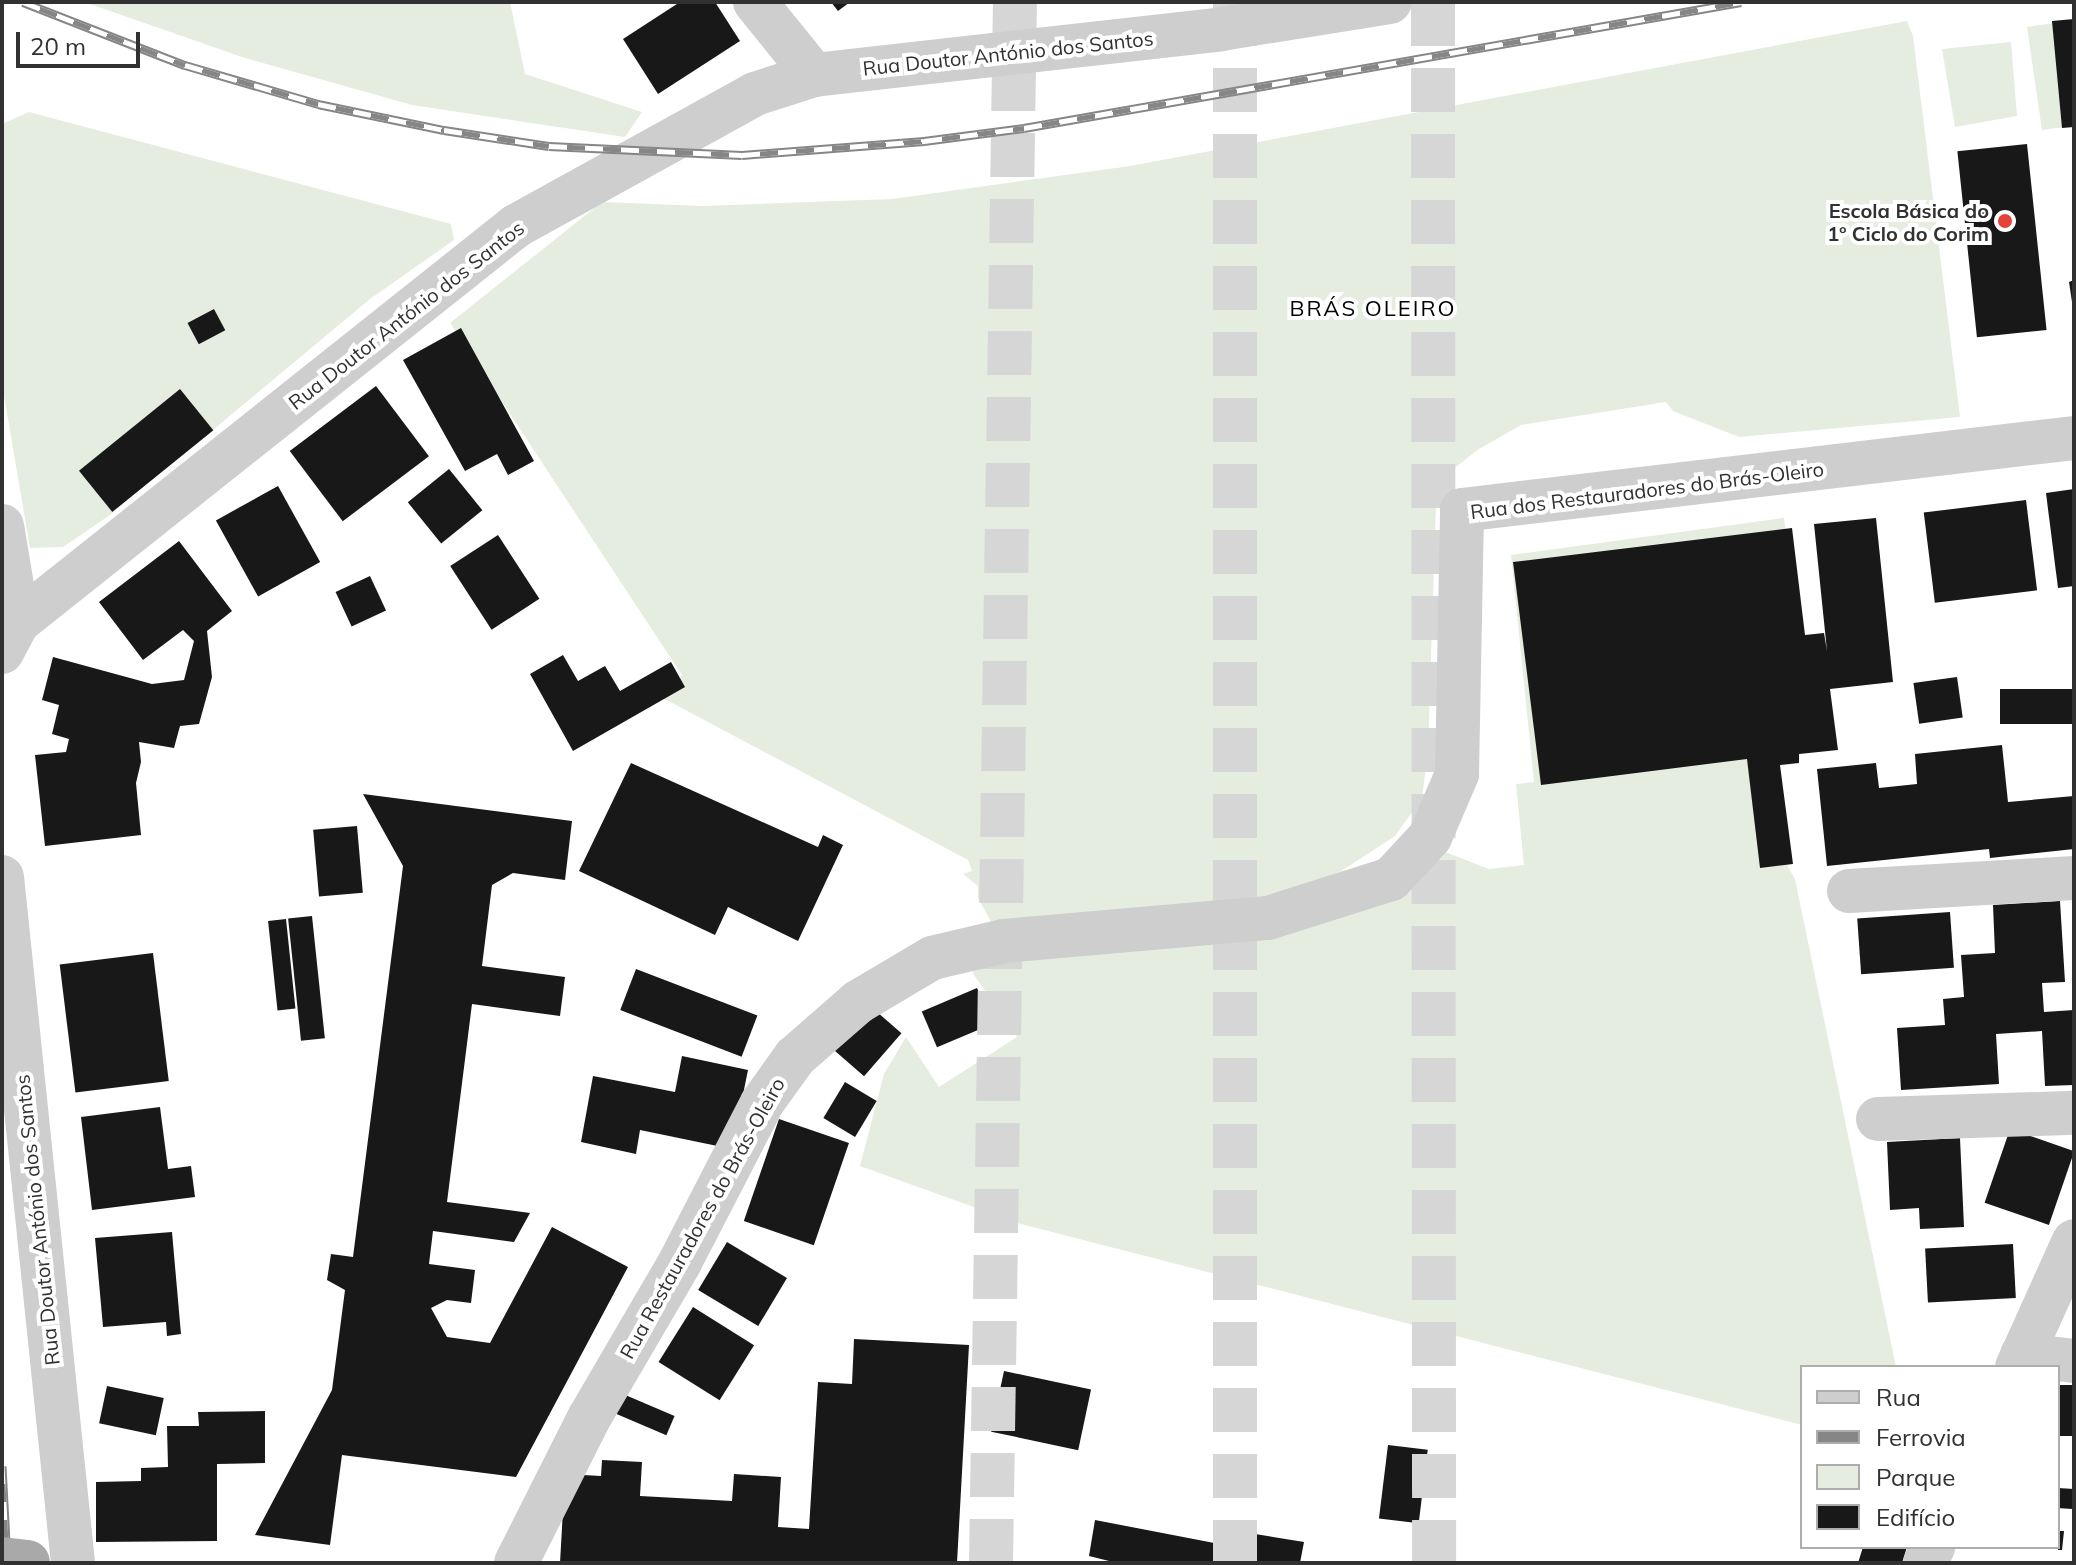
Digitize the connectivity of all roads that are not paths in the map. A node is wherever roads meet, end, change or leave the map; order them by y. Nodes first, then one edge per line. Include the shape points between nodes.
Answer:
1 (755, 2) edge
2 (1390, 2) edge
3 (814, 75) junction
4 (2074, 438) edge
5 (2, 526) edge
6 (10, 637) edge
7 (2, 877) edge
8 (2074, 878) edge
9 (1391, 879) joint
10 (1849, 891) dead end
11 (2074, 1113) edge
12 (1878, 1119) dead end
13 (2074, 1241) edge
14 (2020, 1361) edge
15 (2074, 1361) edge
16 (2, 1559) edge
17 (28, 1562) edge
18 (73, 1563) edge
19 (516, 1563) edge

1 - 3 street
2 - 3 street, Rua Doutor António dos Santos via 1221,29
3 - 6 street, Rua Doutor António dos Santos via 755,94 516,226
4 - 9 street, Rua dos Restauradores do Brás-Oleiro via 1462,510 1457,774 1430,837
5 - 6 street
7 - 18 street, Rua Doutor António dos Santos
8 - 10 street
9 - 19 street, Rua Restauradores do Brás-Oleiro via 1268,918 1004,941 932,958 858,1002 795,1057 762,1103 680,1262 589,1418
11 - 12 street
13 - 14 street
14 - 15 street
16 - 17 main road, bridge

